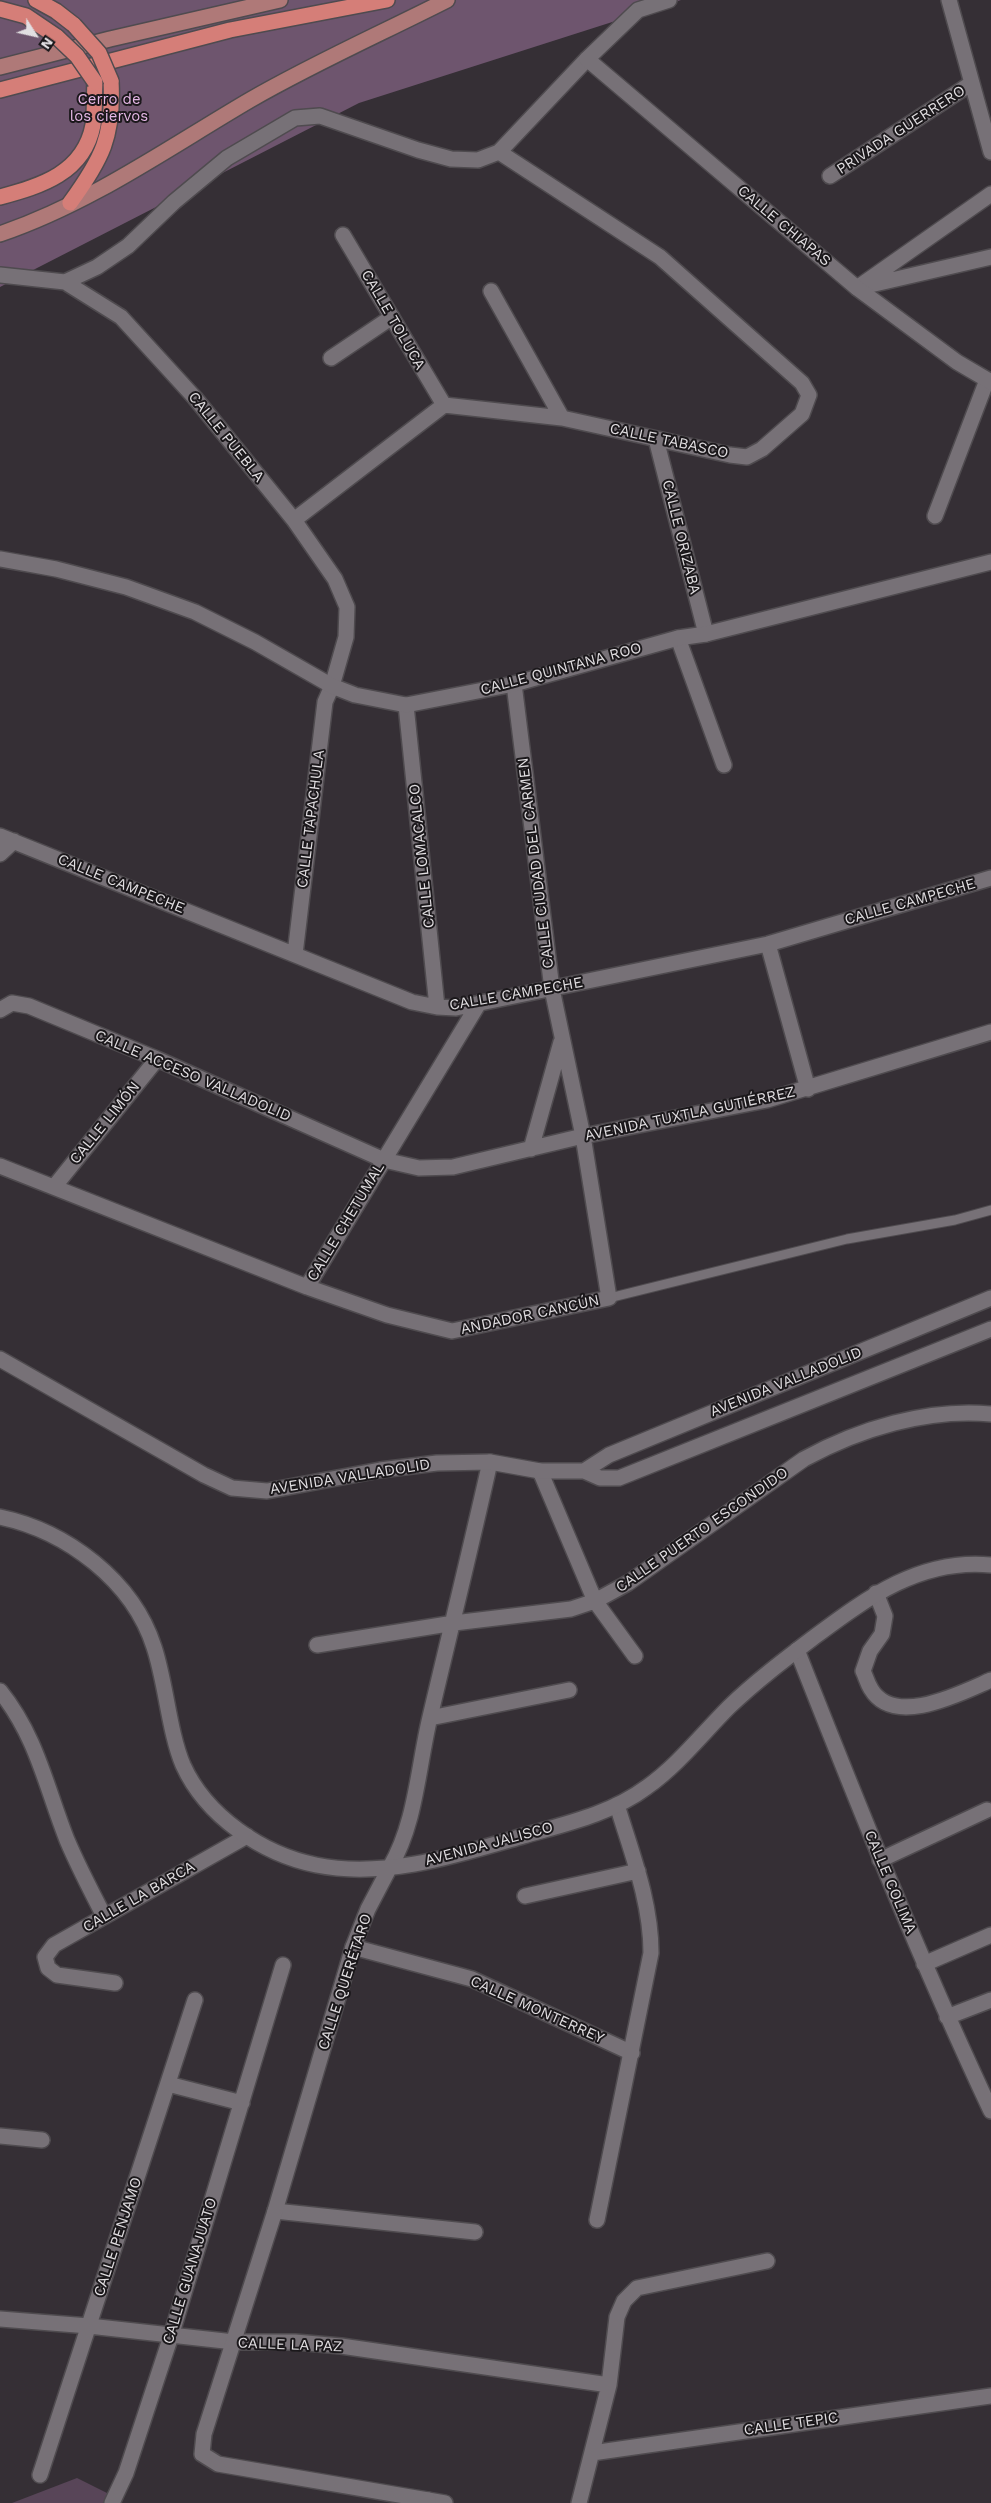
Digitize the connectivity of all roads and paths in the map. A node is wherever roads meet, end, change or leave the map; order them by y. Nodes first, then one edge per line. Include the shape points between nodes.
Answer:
1 (36, 0) edge
2 (280, 0) edge
3 (387, 0) edge
4 (447, 0) edge
5 (669, 0) edge
6 (949, 0) edge
7 (0, 9) edge
8 (587, 59) junction
9 (0, 67) edge
10 (972, 83) junction
11 (0, 90) edge
12 (499, 152) junction
13 (991, 152) edge
14 (830, 176) dead end
15 (991, 194) edge
16 (0, 197) edge
17 (70, 203) junction
18 (0, 234) edge
19 (343, 234) dead end
20 (991, 257) edge
21 (0, 275) edge
22 (65, 282) junction
23 (857, 288) junction
24 (491, 291) dead end
25 (392, 317) junction
26 (331, 358) dead end
27 (989, 381) edge
28 (444, 405) junction
29 (562, 418) junction
30 (656, 439) junction
31 (936, 516) dead end
32 (294, 520) junction
33 (0, 559) edge
34 (991, 562) edge
35 (706, 634) junction
36 (678, 638) junction
37 (514, 684) junction
38 (332, 686) junction
39 (406, 705) junction
40 (724, 765) dead end
41 (7, 839) edge
42 (0, 854) edge
43 (991, 878) edge
44 (768, 944) junction
45 (295, 954) junction
46 (552, 989) junction
47 (479, 1003) junction
48 (437, 1007) junction
49 (0, 1010) edge
50 (991, 1032) edge
51 (562, 1040) junction
52 (157, 1059) junction
53 (808, 1089) junction
54 (583, 1136) junction
55 (531, 1149) junction
56 (384, 1160) junction
57 (0, 1166) edge
58 (54, 1187) junction
59 (991, 1210) edge
60 (306, 1288) junction
61 (610, 1298) junction
62 (991, 1298) edge
63 (991, 1330) edge
64 (0, 1359) edge
65 (991, 1414) edge
66 (490, 1462) junction
67 (540, 1471) junction
68 (584, 1471) junction
69 (0, 1517) edge
70 (991, 1565) edge
71 (876, 1593) junction
72 (595, 1601) junction
73 (454, 1623) junction
74 (318, 1645) dead end
75 (798, 1650) junction
76 (634, 1656) dead end
77 (991, 1680) edge
78 (569, 1690) dead end
79 (0, 1691) edge
80 (430, 1718) junction
81 (617, 1805) junction
82 (987, 1810) dead end
83 (247, 1836) junction
84 (880, 1860) junction
85 (390, 1867) junction
86 (638, 1871) junction
87 (526, 1896) dead end
88 (104, 1916) junction
89 (991, 1935) edge
90 (353, 1947) junction
91 (924, 1964) junction
92 (284, 1965) dead end
93 (115, 1983) dead end
94 (195, 2000) dead end
95 (991, 2000) edge
96 (947, 2017) junction
97 (632, 2053) junction
98 (168, 2084) junction
99 (242, 2103) junction
100 (991, 2110) edge
101 (0, 2136) edge
102 (42, 2140) dead end
103 (275, 2211) junction
104 (597, 2220) dead end
105 (475, 2232) dead end
106 (767, 2261) dead end
107 (0, 2320) edge
108 (89, 2326) junction
109 (171, 2336) junction
110 (234, 2342) junction
111 (609, 2386) junction
112 (991, 2396) edge
113 (592, 2453) junction
114 (40, 2475) dead end
115 (428, 2501) edge
116 (112, 2503) edge
117 (445, 2503) edge
118 (579, 2503) edge

1 - 17 highway, bridge via 74,25 99,53 111,81 113,110 108,138 94,170
2 - 9 main road
3 - 11 highway via 230,30
4 - 17 main road via 252,99 128,176
5 - 8 street via 638,10
6 - 10 street
7 - 16 highway, bridge via 26,16 57,37 77,56 95,82 92,126 81,153 69,168 50,181
8 - 12 street
8 - 23 street, CALLE CHIAPAS
10 - 13 street
10 - 14 street, PRIVADA GUERRERO
12 - 22 street via 478,160 451,159 320,116 295,118 227,158 128,246 97,267
12 - 30 street, CALLE TABASCO via 660,257 802,383 809,395 802,414 762,449 747,457
15 - 23 street
17 - 18 main road via 32,223
19 - 25 street, CALLE TOLUCA
20 - 23 street
21 - 22 street, CALLE PUEBLA
22 - 32 street, CALLE PUEBLA via 121,316 195,398
23 - 27 street, CALLE CHIAPAS via 956,362
24 - 29 street
25 - 26 street
25 - 28 street, CALLE TOLUCA
27 - 31 street
28 - 29 street, CALLE TABASCO
28 - 32 street
29 - 30 street, CALLE TABASCO
30 - 35 street, CALLE ORIZABA
32 - 38 street, CALLE PUEBLA via 335,579 347,606 346,637
33 - 38 street, CALLE QUINTANA ROO via 117,585 196,612
34 - 35 street, CALLE QUINTANA ROO
35 - 36 street, CALLE QUINTANA ROO
36 - 37 street, CALLE QUINTANA ROO
36 - 40 street
37 - 39 street, CALLE QUINTANA ROO
37 - 46 street, CALLE CIUDAD DEL CARMEN
38 - 39 street, CALLE QUINTANA ROO via 355,695
38 - 45 street, CALLE TAPACHULA via 325,702
39 - 48 street, CALLE LOMACALCO
41 - 42 street
41 - 45 street, CALLE CAMPECHE
43 - 44 street, CALLE CAMPECHE
44 - 46 street, CALLE CAMPECHE
44 - 53 street
45 - 48 street, CALLE CAMPECHE via 412,1002
46 - 47 street, CALLE CAMPECHE
46 - 51 street, CALLE CIUDAD DEL CARMEN
47 - 48 street, CALLE CAMPECHE via 456,1008
47 - 56 street, CALLE CHETUMAL
49 - 52 street, CALLE ACCESO VALLADOLID via 12,1003 29,1006
50 - 53 street, AVENIDA TUXTLA GUTIÉRREZ
51 - 54 street, CALLE CIUDAD DEL CARMEN
51 - 55 street
52 - 56 street, CALLE ACCESO VALLADOLID
52 - 58 street, CALLE LIMÓN
53 - 54 street, AVENIDA TUXTLA GUTIÉRREZ
54 - 55 street, AVENIDA TUXTLA GUTIÉRREZ
54 - 61 street, CALLE CIUDAD DEL CARMEN
55 - 56 street, AVENIDA TUXTLA GUTIÉRREZ via 453,1167 418,1168
56 - 60 street, CALLE CHETUMAL
57 - 58 street, CALLE CHETUMAL
58 - 60 street, CALLE CHETUMAL
59 - 61 lane via 955,1220 847,1239
60 - 61 street, ANDADOR CANCÚN via 387,1315 452,1331
62 - 68 street, AVENIDA VALLADOLID via 609,1454
63 - 68 street, AVENIDA VALLADOLID via 619,1478 600,1478
64 - 66 street, AVENIDA VALLADOLID via 168,1456 232,1488 267,1491 380,1470 437,1463
65 - 72 street, CALLE PUERTO ESCONDIDO via 919,1418 830,1445 804,1459 628,1583
66 - 67 street, AVENIDA VALLADOLID
66 - 73 street, CALLE QUERÉTARO
67 - 68 street, AVENIDA VALLADOLID
67 - 72 street
69 - 83 street, AVENIDA JALISCO via 49,1533 84,1554 115,1582 138,1613 154,1646 182,1762 194,1786 210,1805
70 - 71 street, AVENIDA JALISCO via 948,1565
71 - 75 street, AVENIDA JALISCO
71 - 77 street via 885,1616 882,1634 870,1651 863,1671 871,1690 890,1705 915,1708 939,1702
72 - 73 street, CALLE PUERTO ESCONDIDO via 571,1609
72 - 76 street
73 - 74 street, CALLE PUERTO ESCONDIDO
73 - 80 street, CALLE QUERÉTARO
75 - 81 street, AVENIDA JALISCO via 746,1691 646,1789
75 - 84 street, CALLE COLIMA
78 - 80 street
79 - 88 street via 14,1708 31,1739 67,1840
80 - 85 street, CALLE QUERÉTARO via 406,1831
81 - 85 street, AVENIDA JALISCO via 579,1820 445,1858
81 - 86 street
82 - 84 street
83 - 85 street, AVENIDA JALISCO via 279,1854 316,1865 347,1869
83 - 88 street, CALLE LA BARCA
84 - 91 street, CALLE COLIMA
85 - 90 street, CALLE QUERÉTARO
86 - 87 street
86 - 97 street via 651,1926 651,1953
88 - 93 street, CALLE LA BARCA via 54,1945 45,1957 48,1968 57,1975
89 - 91 street
90 - 97 street, CALLE MONTERREY via 472,1979
90 - 103 street, CALLE QUERÉTARO
91 - 96 street, CALLE COLIMA
92 - 99 street, CALLE GUANAJUATO
94 - 98 street, CALLE PENJAMO
95 - 96 street
96 - 100 street, CALLE COLIMA
97 - 104 street
98 - 99 street
98 - 108 street, CALLE PENJAMO
99 - 109 street, CALLE GUANAJUATO
101 - 102 street
103 - 105 street
103 - 110 street, CALLE QUERÉTARO
106 - 111 street via 638,2288 624,2301 617,2317
107 - 108 street, CALLE LA PAZ
108 - 109 street, CALLE LA PAZ
108 - 114 street, CALLE PENJAMO
109 - 110 street, CALLE LA PAZ
109 - 116 street, CALLE GUANAJUATO via 126,2473
110 - 111 street, CALLE LA PAZ via 341,2346
110 - 115 street, CALLE QUERÉTARO via 204,2434 202,2454 218,2464
111 - 113 street
112 - 113 street, CALLE TEPIC
113 - 118 street
115 - 117 street

